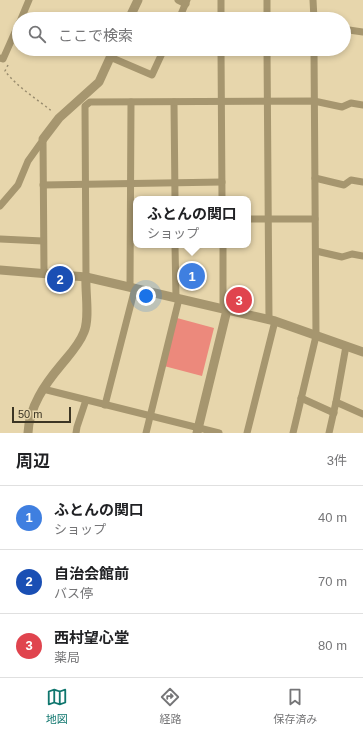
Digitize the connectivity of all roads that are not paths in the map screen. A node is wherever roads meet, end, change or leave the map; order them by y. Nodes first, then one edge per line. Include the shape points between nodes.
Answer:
1 (29, 0) edge
2 (138, 0) edge
3 (178, 0) edge
4 (221, 0) edge
5 (267, 0) edge
6 (313, 0) edge
7 (187, 2) edge
8 (24, 12) edge
9 (132, 12) edge
10 (182, 12) edge
11 (221, 12) edge
12 (267, 12) edge
13 (314, 12) edge
14 (351, 30) edge
15 (363, 32) edge
16 (12, 37) edge
17 (111, 56) edge
18 (117, 56) edge
19 (161, 56) edge
20 (221, 56) edge
21 (267, 56) edge
22 (314, 56) edge
23 (2, 58) edge
24 (222, 101) junction
25 (268, 101) junction
26 (314, 101) junction
27 (131, 102) junction
28 (174, 102) junction
29 (363, 105) edge
30 (43, 139) junction
31 (315, 178) junction
32 (222, 182) junction
33 (363, 182) edge
34 (174, 183) junction
35 (131, 184) junction
36 (85, 185) junction
37 (43, 186) junction
38 (175, 196) edge
39 (222, 196) edge
40 (0, 206) edge
41 (251, 219) edge
42 (268, 219) junction
43 (315, 219) junction
44 (0, 238) edge
45 (43, 241) junction
46 (175, 248) edge
47 (222, 248) edge
48 (316, 251) junction
49 (363, 256) edge
50 (0, 270) edge
51 (44, 273) junction
52 (86, 277) junction
53 (133, 288) junction
54 (177, 298) junction
55 (225, 310) junction
56 (272, 321) junction
57 (316, 336) junction
58 (346, 346) junction
59 (363, 352) edge
60 (43, 389) junction
61 (301, 398) junction
62 (86, 400) junction
63 (336, 402) junction
64 (105, 405) junction
65 (334, 413) junction
66 (363, 414) edge
67 (150, 416) junction
68 (197, 430) edge
69 (28, 433) edge
70 (76, 433) edge
71 (146, 433) edge
72 (219, 433) edge
73 (247, 433) edge
74 (293, 433) edge
75 (329, 433) edge

1 - 8 street
2 - 9 street
3 - 7 street
4 - 11 street
5 - 12 street
6 - 13 street
7 - 10 street
14 - 15 street
16 - 23 street
17 - 30 street via 99,82 60,116
18 - 19 street via 152,75
20 - 24 street
21 - 25 street
22 - 26 street
24 - 25 street
24 - 28 street
24 - 32 street
25 - 26 street
25 - 42 street
26 - 29 street via 342,107 351,103
26 - 31 street
27 - 28 street
27 - 35 street
27 - 36 street via 90,102 85,106
28 - 34 street
30 - 37 street
30 - 40 street via 28,161 18,185
31 - 33 street via 344,185 351,180
31 - 43 street
32 - 34 street
32 - 39 street
34 - 35 street
34 - 38 street
35 - 36 street
35 - 53 street
36 - 37 street
36 - 52 street
37 - 45 street
41 - 42 street
42 - 43 street
42 - 56 street
43 - 48 street
44 - 45 street
45 - 51 street
46 - 54 street
47 - 55 street
48 - 49 street via 342,257 352,254
48 - 57 street
50 - 51 street
51 - 52 street
52 - 53 street
52 - 60 street via 85,330 80,342
53 - 54 street
53 - 64 street
54 - 55 street
54 - 67 street
55 - 56 street
55 - 68 street
56 - 57 street
56 - 73 street
57 - 58 street
57 - 61 street
58 - 59 street
58 - 63 street
60 - 62 street
60 - 69 street via 31,413
61 - 65 street
61 - 74 street
62 - 64 street
62 - 70 street
63 - 65 street
63 - 66 street
64 - 67 street
65 - 75 street
67 - 68 street
67 - 71 street
68 - 72 street

